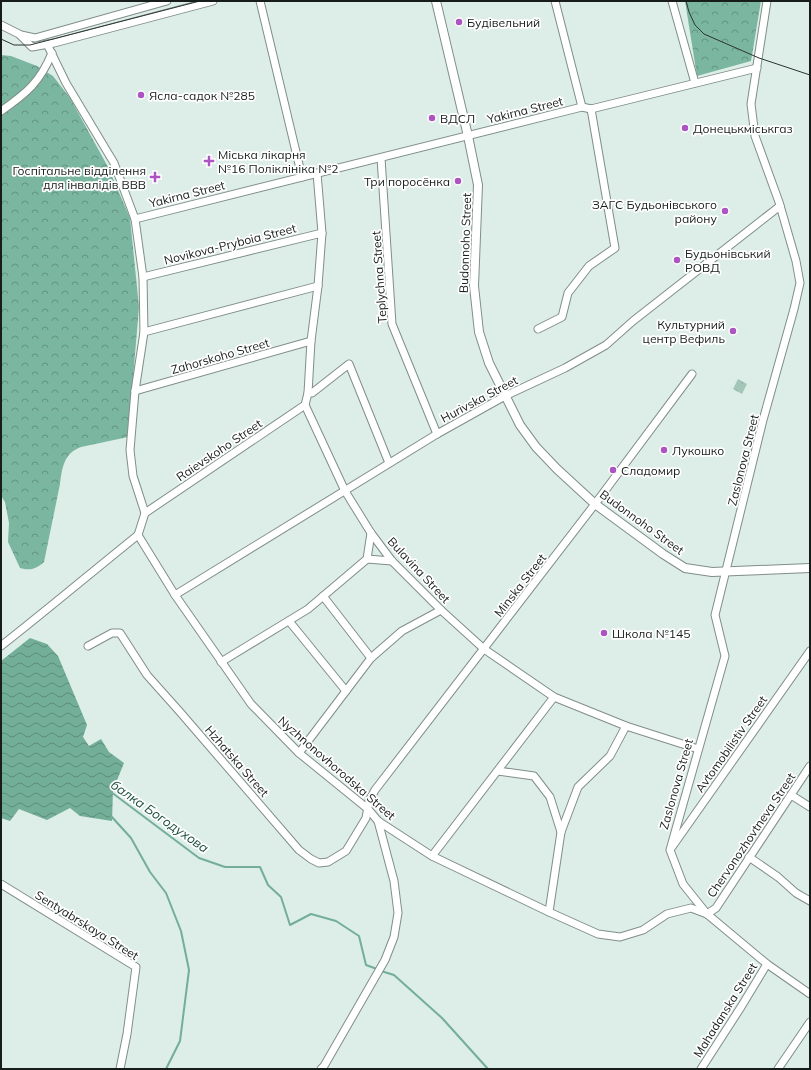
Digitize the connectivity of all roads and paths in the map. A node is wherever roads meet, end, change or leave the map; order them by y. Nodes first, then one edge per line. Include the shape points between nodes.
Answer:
1 (167, 1) edge
2 (213, 1) edge
3 (260, 1) edge
4 (436, 1) edge
5 (555, 1) edge
6 (672, 1) edge
7 (767, 1) edge
8 (1, 25) edge
9 (18, 34) junction
10 (47, 44) junction
11 (52, 53) junction
12 (757, 68) junction
13 (695, 83) junction
14 (582, 107) junction
15 (591, 109) junction
16 (1, 111) edge
17 (468, 136) junction
18 (381, 158) junction
19 (317, 173) junction
20 (302, 177) junction
21 (780, 206) junction
22 (135, 218) junction
23 (322, 233) junction
24 (143, 277) junction
25 (318, 286) junction
26 (538, 329) dead end
27 (144, 332) junction
28 (311, 341) junction
29 (692, 374) dead end
30 (134, 391) junction
31 (308, 393) junction
32 (505, 396) junction
33 (305, 405) junction
34 (436, 434) junction
35 (389, 464) junction
36 (345, 490) junction
37 (595, 504) junction
38 (145, 514) junction
39 (371, 533) junction
40 (138, 535) junction
41 (367, 559) junction
42 (392, 561) junction
43 (810, 568) edge
44 (726, 572) junction
45 (176, 595) junction
46 (323, 596) junction
47 (441, 610) junction
48 (289, 622) junction
49 (1, 646) edge
50 (88, 646) dead end
51 (484, 649) junction
52 (810, 651) edge
53 (371, 658) junction
54 (221, 662) junction
55 (346, 691) junction
56 (554, 697) junction
57 (626, 726) junction
58 (698, 749) junction
59 (300, 753) junction
60 (810, 766) edge
61 (498, 771) junction
62 (791, 795) junction
63 (810, 807) edge
64 (368, 809) junction
65 (378, 822) junction
66 (561, 832) junction
67 (670, 850) junction
68 (432, 856) junction
69 (749, 857) junction
70 (1, 884) edge
71 (810, 901) edge
72 (549, 912) junction
73 (707, 914) junction
74 (767, 964) junction
75 (810, 994) edge
76 (810, 1022) edge
77 (325, 1068) edge
78 (120, 1069) edge
79 (700, 1069) edge
80 (778, 1069) edge

1 - 9 street via 35,38
2 - 10 street
3 - 20 street
4 - 17 main road, Budonnoho Street
5 - 14 street
6 - 13 street
7 - 12 street, Zaslonova Street
8 - 9 street
9 - 10 street via 32,47
10 - 11 street
11 - 16 street via 38,81
11 - 22 street via 66,83 114,163
12 - 13 street, Yakirna Street
12 - 21 street, Zaslonova Street via 751,104 755,136
13 - 15 street, Yakirna Street
14 - 15 street, Yakirna Street
14 - 17 street, Yakirna Street
15 - 26 street via 615,248 589,266 568,294 562,317
17 - 18 street, Yakirna Street
17 - 32 main road, Budonnoho Street via 478,185 474,286 479,332
18 - 19 street, Yakirna Street
18 - 34 street, Teplychna Street via 392,324
19 - 20 street, Yakirna Street
19 - 23 street
20 - 22 street, Yakirna Street
21 - 32 street, Hurivska Street via 606,345 565,368
21 - 44 street, Zaslonova Street via 800,283
22 - 24 street
23 - 24 street, Novikova-Pryboia Street
23 - 25 street
24 - 27 street
25 - 27 street
25 - 28 street
27 - 30 street
28 - 30 street, Zahorskoho Street
28 - 31 street
29 - 37 street, Minska Street
30 - 38 street via 130,450 133,476
31 - 33 street
31 - 35 street via 312,393 349,364
32 - 34 street, Hurivska Street
32 - 37 main road, Budonnoho Street via 536,447
33 - 36 street, Bulavina Street
33 - 38 street, Raievskoho Street
34 - 35 street, Hurivska Street
35 - 36 street, Hurivska Street
36 - 39 street, Bulavina Street
36 - 45 street, Hurivska Street
37 - 44 main road, Budonnoho Street via 685,568
37 - 51 street, Minska Street
38 - 40 street
39 - 41 street
39 - 42 street, Bulavina Street
40 - 45 street, Nyzhnonovhorodska Street
40 - 49 street
41 - 42 street
41 - 46 street
42 - 47 street, Bulavina Street
43 - 44 main road, Budonnoho Street
44 - 58 street, Zaslonova Street via 715,615 725,656
45 - 54 street, Nyzhnonovhorodska Street
46 - 48 street
46 - 53 street
47 - 51 street, Bulavina Street
47 - 53 street via 402,631
48 - 54 street
48 - 55 street
50 - 64 street, Hzhatska Street via 112,633 120,633 147,675 299,850 311,859 319,863 328,862 346,851 366,818
51 - 56 street, Bulavina Street
51 - 64 street, Minska Street via 375,790
52 - 67 street, Avtomobilistiv Street
53 - 55 street
54 - 59 street, Nyzhnonovhorodska Street via 250,704
55 - 59 street
56 - 57 street, Bulavina Street
56 - 61 street
57 - 58 street, Bulavina Street
57 - 66 street via 610,756 578,787
58 - 67 street, Zaslonova Street
59 - 64 street, Nyzhnonovhorodska Street
60 - 62 street, Chervonozhovtneva Street
61 - 66 street via 534,776 550,797
61 - 68 street
62 - 63 street
62 - 69 street, Chervonozhovtneva Street
64 - 65 street, Nyzhnonovhorodska Street
65 - 68 street, Nyzhnonovhorodska Street
65 - 77 street via 394,881 398,913 394,937 385,960
66 - 72 street
67 - 73 street via 683,884
68 - 72 street, Nyzhnonovhorodska Street
69 - 71 street
69 - 73 street, Chervonozhovtneva Street via 716,908
70 - 78 street, Sentyabrskaya Street via 136,967
72 - 73 street, Nyzhnonovhorodska Street via 598,934 620,937 642,930 667,914 691,908
73 - 74 street
74 - 75 street
74 - 79 street, Mahadanska Street
76 - 80 street

